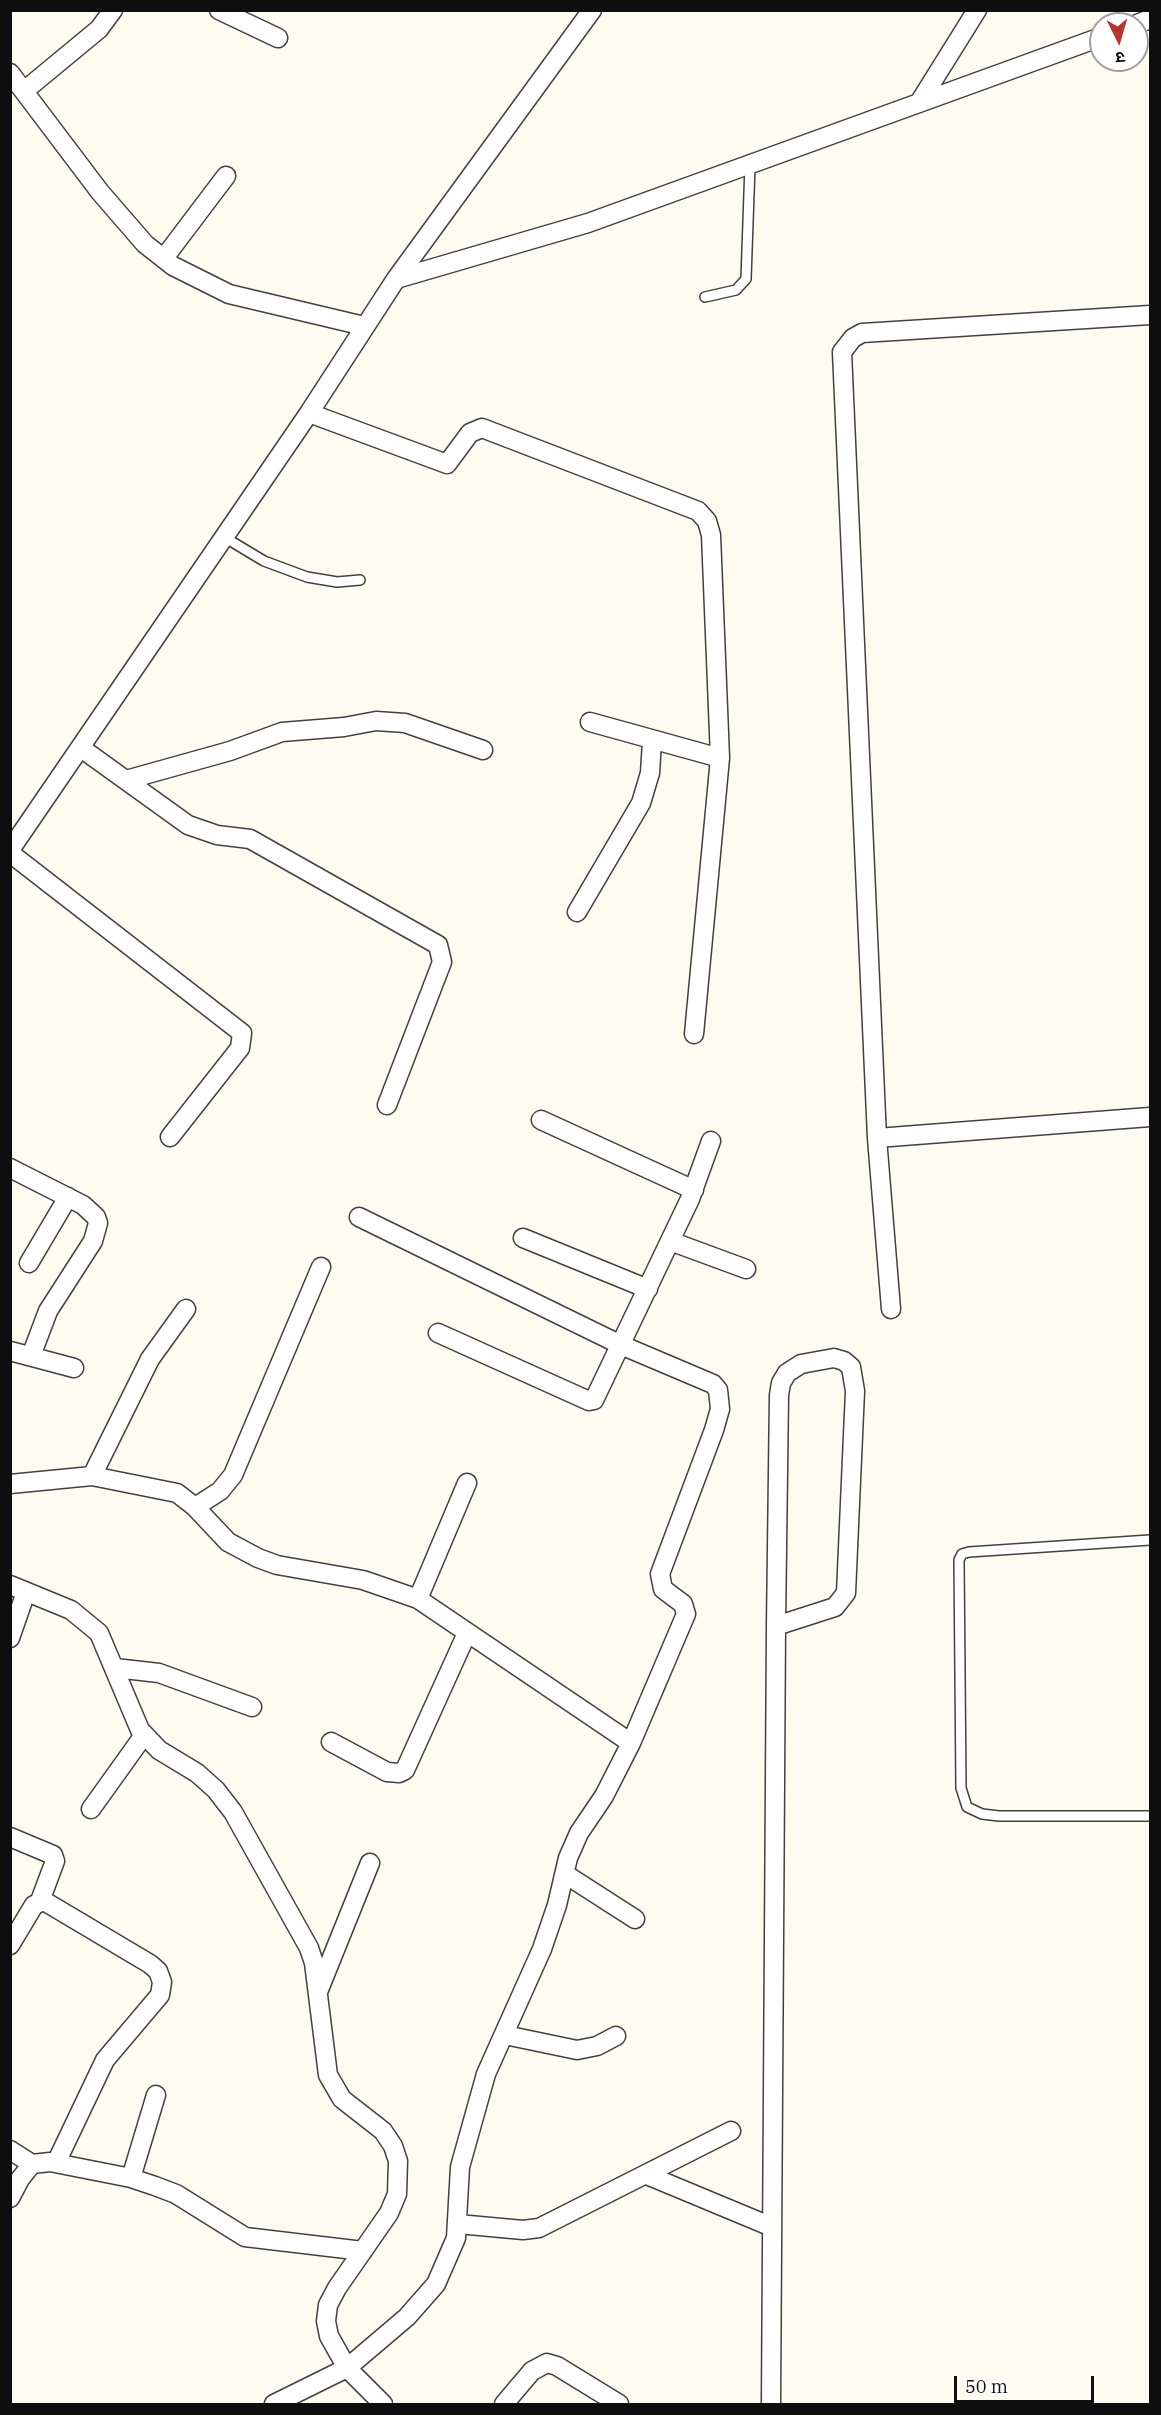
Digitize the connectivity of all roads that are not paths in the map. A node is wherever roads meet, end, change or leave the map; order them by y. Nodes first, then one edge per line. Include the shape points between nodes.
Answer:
1 (113, 10) edge
2 (219, 10) edge
3 (592, 10) edge
4 (977, 10) edge
5 (278, 38) dead end
6 (1089, 41) edge
7 (10, 73) edge
8 (24, 91) junction
9 (920, 103) junction
10 (750, 165) junction
11 (226, 176) dead end
12 (164, 258) junction
13 (396, 279) junction
14 (705, 297) dead end
15 (1150, 315) edge
16 (364, 326) junction
17 (309, 413) junction
18 (224, 537) junction
19 (360, 580) dead end
20 (590, 722) dead end
21 (652, 741) junction
22 (81, 748) junction
23 (483, 750) dead end
24 (720, 758) junction
25 (126, 780) junction
26 (10, 851) edge
27 (577, 912) dead end
28 (694, 1034) dead end
29 (387, 1105) dead end
30 (1150, 1117) edge
31 (541, 1120) dead end
32 (170, 1137) dead end
33 (877, 1138) junction
34 (711, 1141) dead end
35 (10, 1168) edge
36 (694, 1190) junction
37 (68, 1197) junction
38 (359, 1217) dead end
39 (522, 1238) dead end
40 (670, 1241) junction
41 (29, 1263) dead end
42 (321, 1267) dead end
43 (746, 1269) dead end
44 (648, 1289) junction
45 (186, 1309) dead end
46 (891, 1310) dead end
47 (438, 1333) dead end
48 (621, 1345) junction
49 (10, 1351) edge
50 (31, 1356) junction
51 (75, 1368) dead end
52 (92, 1476) junction
53 (467, 1483) dead end
54 (10, 1484) edge
55 (195, 1507) junction
56 (1150, 1540) edge
57 (18, 1588) edge
58 (418, 1599) junction
59 (776, 1626) junction
60 (467, 1633) junction
61 (10, 1638) edge
62 (115, 1668) junction
63 (252, 1707) dead end
64 (144, 1736) junction
65 (331, 1742) dead end
66 (631, 1743) junction
67 (91, 1809) dead end
68 (1150, 1816) edge
69 (10, 1837) edge
70 (370, 1863) dead end
71 (565, 1874) junction
72 (40, 1901) junction
73 (635, 1919) dead end
74 (10, 1945) edge
75 (317, 1994) junction
76 (505, 2035) junction
77 (616, 2036) dead end
78 (156, 2095) dead end
79 (731, 2131) dead end
80 (10, 2150) edge
81 (56, 2163) junction
82 (32, 2164) junction
83 (647, 2175) junction
84 (131, 2178) junction
85 (10, 2199) edge
86 (458, 2224) junction
87 (772, 2227) junction
88 (363, 2250) junction
89 (347, 2368) junction
90 (274, 2404) edge
91 (383, 2404) edge
92 (504, 2404) edge
93 (619, 2404) edge
94 (771, 2404) edge

1 - 8 street via 99,29
2 - 5 street
3 - 13 street
4 - 9 street
6 - 9 street
7 - 8 street
8 - 12 street via 100,192 145,244
9 - 10 street
10 - 13 street via 588,223
10 - 14 lane via 746,279 736,290
11 - 12 street
12 - 16 street via 229,294
13 - 16 street
15 - 33 street via 862,333 842,352
16 - 17 street
17 - 18 street
17 - 24 street via 447,464 470,433 482,428 703,515 711,535
18 - 19 lane via 264,561 307,578
18 - 22 street
20 - 21 street
21 - 24 street
21 - 27 street via 650,773 642,803
22 - 25 street
22 - 26 street
23 - 25 street via 405,723 376,721 282,732
24 - 28 street
25 - 29 street via 188,825 217,835 250,839 438,945 442,963
26 - 32 street via 242,1033 240,1048
30 - 33 street
31 - 36 street
33 - 46 street
34 - 36 street
35 - 37 street
36 - 40 street
37 - 41 street
37 - 50 street via 96,1217 97,1234 48,1311
38 - 48 street
39 - 44 street
40 - 43 street
40 - 44 street
42 - 55 street via 232,1475 220,1491
44 - 48 street
45 - 52 street via 150,1359
47 - 48 street via 590,1401 596,1398
48 - 66 street via 713,1384 720,1396 714,1430 660,1574 663,1589 685,1608 685,1619
49 - 50 street
50 - 51 street
52 - 54 street
52 - 55 street via 168,1489
53 - 58 street
55 - 58 street via 228,1542 258,1558 363,1580
56 - 68 lane via 969,1552 959,1560 961,1788 967,1807 999,1816
57 - 61 street
57 - 62 street via 71,1610 90,1623 106,1644
58 - 60 street
59 - 59 street via 781,1383 787,1373 801,1364 834,1358 851,1367 855,1391 846,1593 835,1607
59 - 87 street
60 - 65 street via 405,1770 387,1772
60 - 66 street
62 - 63 street via 159,1673
62 - 64 street
64 - 67 street
64 - 75 street via 197,1773 233,1812 309,1948
66 - 71 street via 604,1796 579,1833
69 - 72 street via 53,1855 55,1860
70 - 75 street
71 - 73 street
71 - 76 street via 542,1949
72 - 74 street
72 - 81 street via 150,1964 160,1974 162,1986 152,2006 105,2060
75 - 88 street via 324,2059 333,2088 383,2131 398,2161 397,2194 389,2213
76 - 77 street via 577,2050
76 - 86 street via 486,2074 460,2166
78 - 84 street
79 - 83 street
80 - 82 street
81 - 82 street
81 - 84 street
82 - 85 street
83 - 86 street via 539,2228
83 - 87 street
84 - 88 street via 176,2194 245,2237
86 - 89 street via 454,2246 436,2284 406,2317
87 - 94 street
88 - 89 street via 328,2305 329,2336
89 - 90 street
89 - 91 street
92 - 93 street via 532,2371 547,2363

